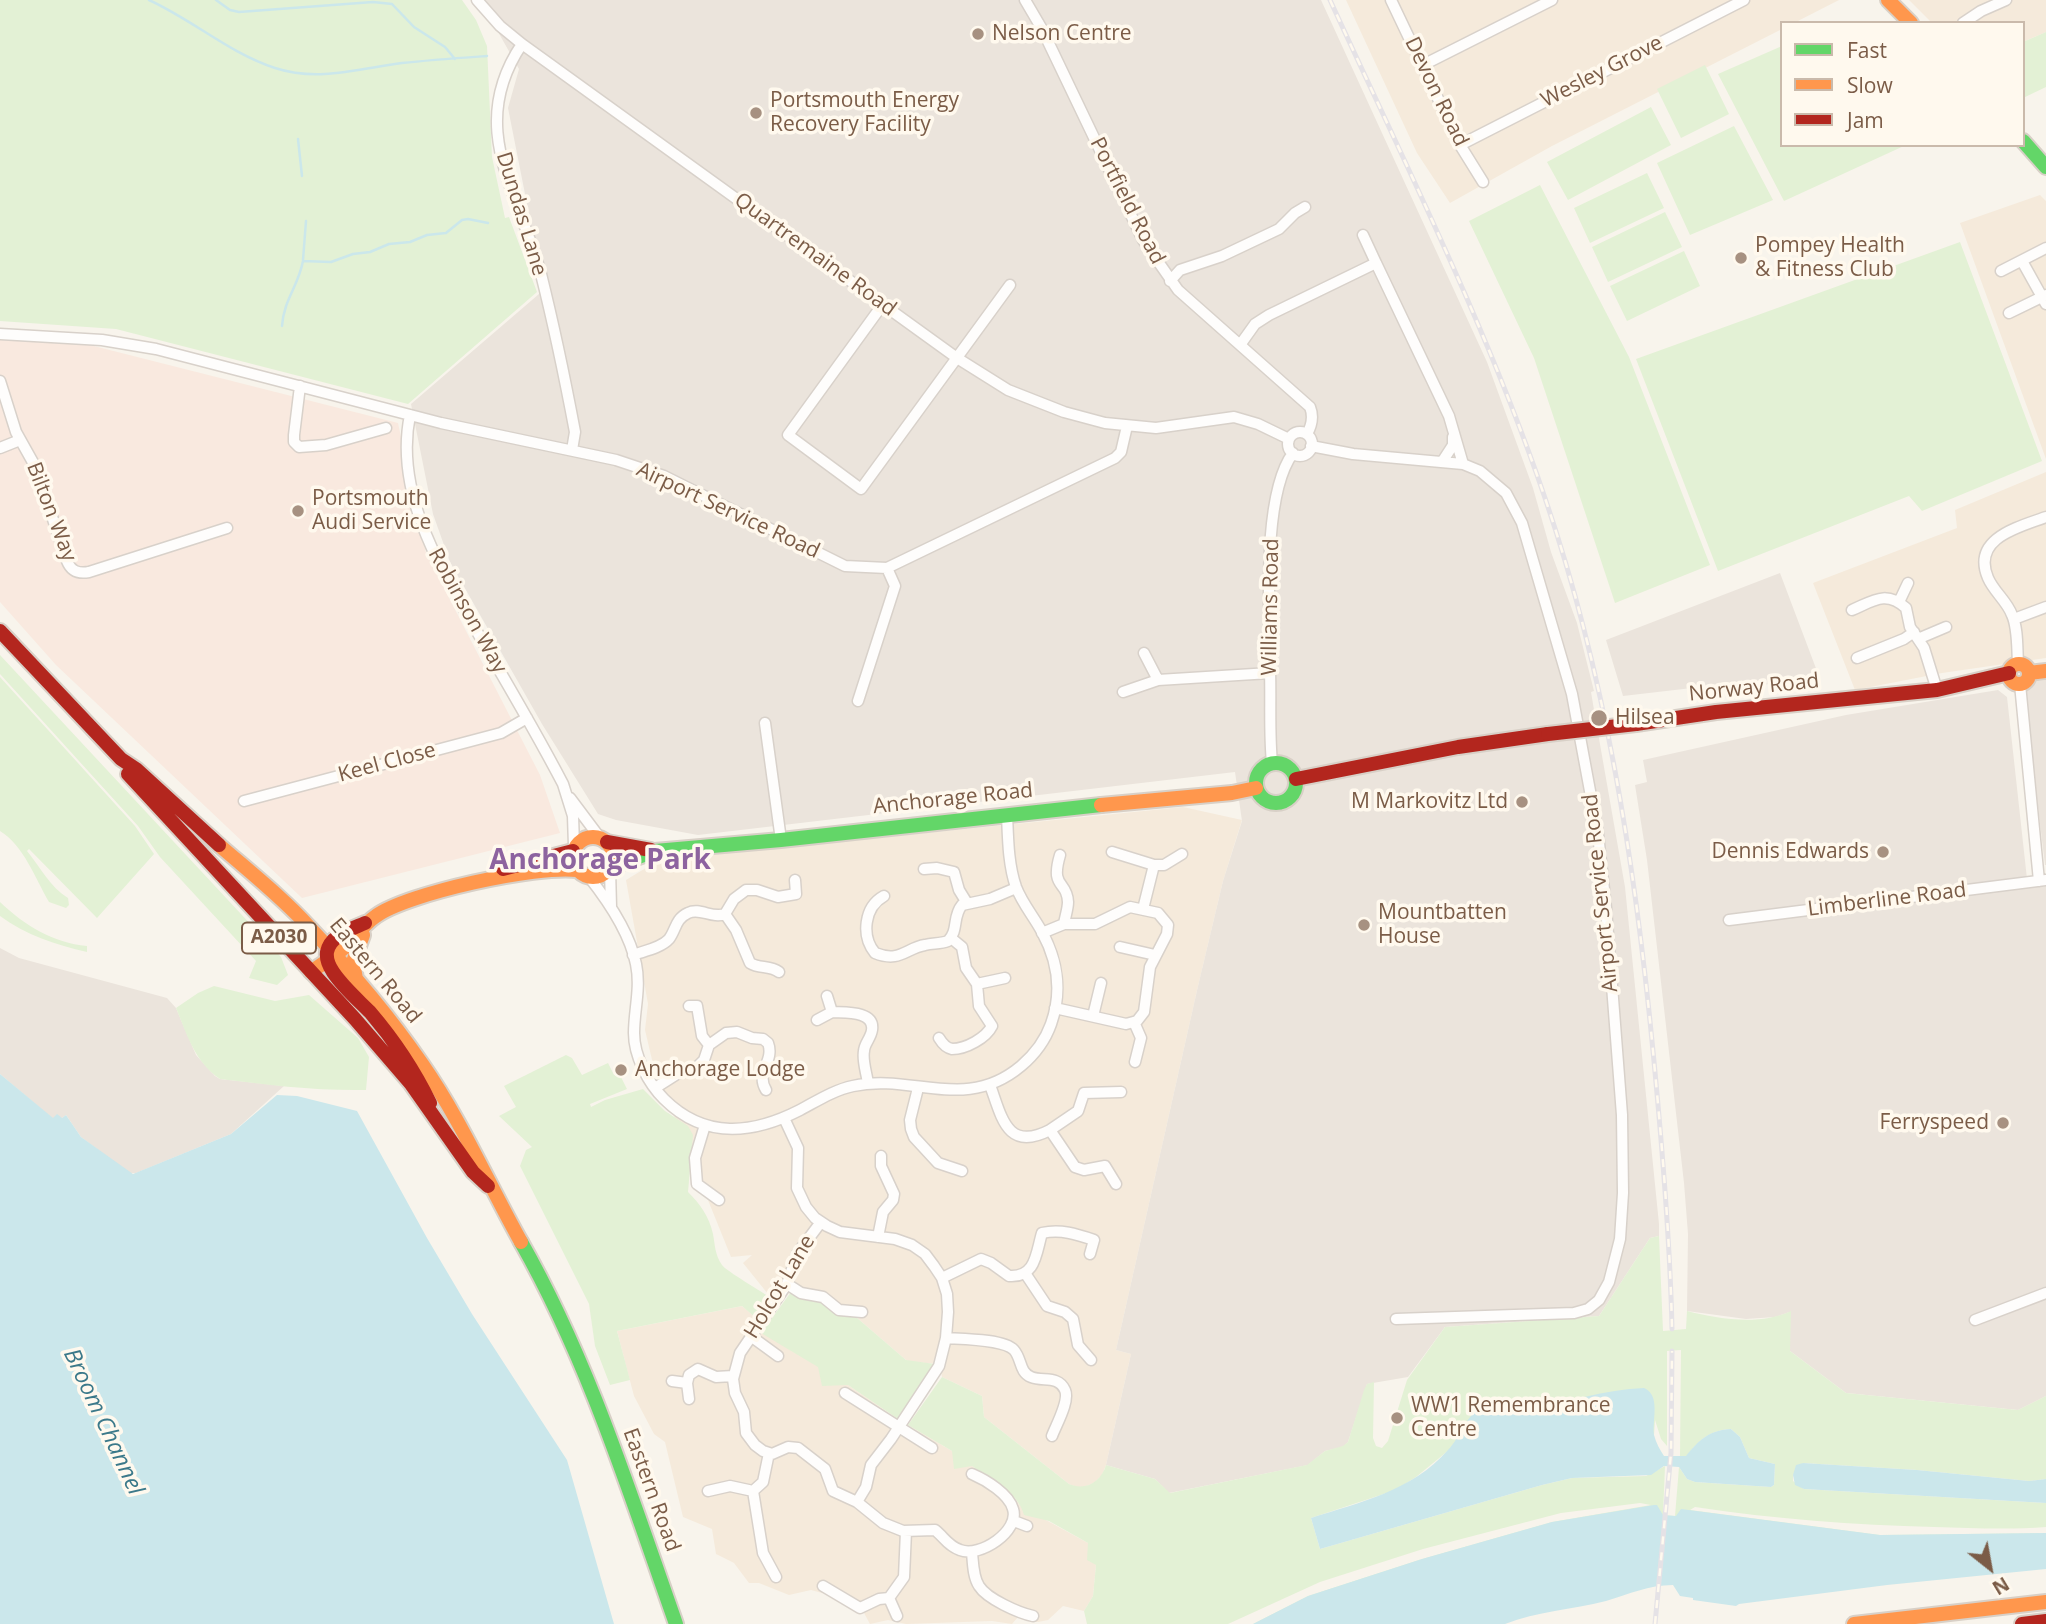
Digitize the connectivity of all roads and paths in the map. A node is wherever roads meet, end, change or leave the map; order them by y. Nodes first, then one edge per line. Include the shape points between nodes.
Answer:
1 (477, 0) edge
2 (1025, 0) edge
3 (1391, 0) edge
4 (1552, 0) edge
5 (1744, 0) edge
6 (1888, 0) edge
7 (2006, 0) edge
8 (1909, 21) edge
9 (1966, 21) edge
10 (522, 44) junction
11 (1423, 65) junction
12 (2025, 143) edge
13 (1460, 145) junction
14 (2046, 167) edge
15 (1483, 182) dead end
16 (1305, 208) dead end
17 (1363, 235) dead end
18 (2046, 248) edge
19 (2022, 261) junction
20 (1376, 263) junction
21 (2001, 271) dead end
22 (1170, 281) junction
23 (1010, 285) dead end
24 (2044, 299) edge
25 (883, 304) junction
26 (2010, 313) dead end
27 (0, 334) edge
28 (1240, 345) junction
29 (957, 358) junction
30 (0, 381) edge
31 (300, 386) junction
32 (410, 415) junction
33 (1127, 426) junction
34 (386, 428) dead end
35 (1454, 433) junction
36 (1307, 435) junction
37 (1289, 439) junction
38 (20, 440) junction
39 (1311, 446) junction
40 (0, 448) edge
41 (572, 450) junction
42 (1293, 453) junction
43 (1442, 462) junction
44 (1463, 464) junction
45 (2046, 517) edge
46 (227, 528) dead end
47 (887, 568) junction
48 (1908, 583) dead end
49 (1899, 601) junction
50 (2046, 607) edge
51 (1852, 610) dead end
52 (2014, 619) junction
53 (1946, 627) dead end
54 (0, 631) edge
55 (1917, 635) junction
56 (1144, 653) dead end
57 (1857, 658) dead end
58 (2046, 671) edge
59 (1270, 673) junction
60 (2019, 673) junction
61 (1158, 680) junction
62 (1937, 690) junction
63 (1123, 692) dead end
64 (858, 701) dead end
65 (527, 718) junction
66 (765, 723) dead end
67 (121, 759) junction
68 (1272, 763) junction
69 (1296, 779) junction
70 (1256, 788) junction
71 (568, 795) junction
72 (244, 802) dead end
73 (1007, 814) junction
74 (604, 840) junction
75 (782, 840) junction
76 (573, 849) junction
77 (655, 850) junction
78 (1112, 852) dead end
79 (1182, 854) dead end
80 (1060, 855) dead end
81 (1154, 865) junction
82 (611, 868) junction
83 (924, 869) dead end
84 (583, 873) junction
85 (795, 880) dead end
86 (2043, 880) edge
87 (1016, 888) junction
88 (440, 890) junction
89 (884, 896) dead end
90 (967, 903) junction
91 (611, 907) junction
92 (1143, 909) junction
93 (725, 914) junction
94 (1729, 920) dead end
95 (369, 921) junction
96 (1064, 924) junction
97 (1042, 933) junction
98 (951, 938) junction
99 (1120, 947) dead end
100 (330, 954) junction
101 (634, 955) junction
102 (1155, 955) junction
103 (779, 971) dead end
104 (311, 972) junction
105 (1005, 978) dead end
106 (356, 979) junction
107 (1101, 983) dead end
108 (977, 984) junction
109 (827, 996) dead end
110 (689, 1006) dead end
111 (1055, 1008) junction
112 (832, 1012) junction
113 (1093, 1016) junction
114 (817, 1020) dead end
115 (1134, 1022) junction
116 (939, 1038) dead end
117 (709, 1045) junction
118 (1135, 1062) dead end
119 (868, 1084) junction
120 (990, 1085) junction
121 (655, 1088) junction
122 (918, 1088) junction
123 (766, 1090) dead end
124 (1121, 1092) dead end
125 (784, 1118) junction
126 (438, 1119) junction
127 (705, 1125) junction
128 (1050, 1130) junction
129 (881, 1156) dead end
130 (962, 1171) dead end
131 (1116, 1184) dead end
132 (491, 1189) junction
133 (719, 1200) dead end
134 (821, 1223) junction
135 (878, 1237) junction
136 (1090, 1254) dead end
137 (1025, 1273) junction
138 (942, 1278) junction
139 (787, 1284) junction
140 (2046, 1293) edge
141 (862, 1312) dead end
142 (1396, 1319) dead end
143 (1975, 1320) dead end
144 (752, 1337) junction
145 (946, 1338) junction
146 (778, 1356) dead end
147 (1091, 1360) dead end
148 (733, 1376) junction
149 (672, 1381) dead end
150 (687, 1383) junction
151 (845, 1393) dead end
152 (689, 1399) dead end
153 (898, 1428) junction
154 (1052, 1436) dead end
155 (932, 1448) dead end
156 (769, 1453) junction
157 (972, 1474) dead end
158 (708, 1491) dead end
159 (753, 1491) junction
160 (857, 1502) junction
161 (1014, 1521) junction
162 (1027, 1526) dead end
163 (906, 1531) junction
164 (972, 1552) junction
165 (776, 1577) dead end
166 (823, 1586) dead end
167 (888, 1598) junction
168 (2046, 1602) edge
169 (897, 1616) dead end
170 (1033, 1616) dead end
171 (2046, 1621) edge
172 (676, 1622) edge
173 (1854, 1624) edge
174 (2022, 1624) edge

1 - 10 street
2 - 22 street, Portfield Road via 1143,240
3 - 11 street, Devon Road
4 - 11 street
5 - 13 street, Wesley Grove
6 - 8 main road
7 - 9 street
10 - 25 street, Quartremaine Road
10 - 41 street, Dundas Lane via 500,89 498,137 543,285 575,432
11 - 13 street, Devon Road
12 - 14 main road
13 - 15 street, Devon Road
16 - 22 street via 1279,229 1222,257 1180,270
17 - 20 street
18 - 19 street
19 - 21 street
19 - 24 street
20 - 28 street via 1269,315 1255,324
20 - 35 street
22 - 28 street, Portfield Road
23 - 29 street
24 - 26 street
25 - 29 street, Quartremaine Road
25 - 29 street via 788,435 861,489
27 - 31 street, Airport Service Road via 138,345
28 - 36 street, Portfield Road via 1310,407
29 - 33 street, Quartremaine Road via 1008,390 1063,412
30 - 38 street, Bilton Way
31 - 32 street, Airport Service Road
31 - 34 street via 293,435 299,447 327,445
32 - 41 street, Airport Service Road
32 - 65 street, Robinson Way via 406,450 426,535
33 - 37 street via 1156,428 1234,417
33 - 47 street, Airport Service Road via 1121,452 1115,458
35 - 43 street
35 - 44 street
36 - 37 street via 1297,432
36 - 39 street
37 - 42 street
38 - 40 street
38 - 46 street, Bilton Way via 35,466 66,561 76,572 89,572
39 - 42 street via 1303,455
39 - 43 street, Airport Service Road
41 - 47 street, Airport Service Road via 664,476 845,566
42 - 59 street, Williams Road via 1278,493 1272,536
43 - 44 street, Airport Service Road
44 - 142 street, Airport Service Road via 1480,471 1506,493 1522,523 1572,694 1598,834 1606,908 1622,1115 1620,1239 1609,1282 1600,1300 1588,1310
45 - 52 street via 2000,534 1989,547 1985,567 1989,580
47 - 64 street via 894,586
48 - 49 street
49 - 51 street via 1881,598
49 - 55 street
50 - 52 street
52 - 60 street
53 - 55 street
54 - 67 main road, Eastern Road / A2030
55 - 57 street
55 - 62 street
56 - 61 street
58 - 60 main road, Norway Road
59 - 61 street
59 - 68 street, Williams Road
60 - 62 main road, Norway Road
60 - 86 street
61 - 63 street
62 - 69 main road, Norway Road, bridge via 1548,734
65 - 71 street, Robinson Way
65 - 72 street, Keel Close via 501,733
66 - 75 street
67 - 100 main road, Eastern Road / A2030 via 267,886
67 - 104 main road, Eastern Road / A2030 via 129,775
68 - 69 main road via 1290,768
68 - 70 main road via 1261,769
69 - 70 main road via 1294,792 1279,803 1267,801
70 - 73 main road, Anchorage Road
71 - 74 street, Robinson Way
71 - 76 street, Robinson Way
73 - 75 main road, Anchorage Road
73 - 87 street
74 - 76 main road via 586,838
74 - 77 main road, Anchorage Road
74 - 82 main road via 613,854
75 - 77 main road, Anchorage Road
76 - 84 main road via 572,859
76 - 88 main road via 454,880
77 - 82 main road, Anchorage Road
78 - 81 street
79 - 81 street
80 - 96 street via 1055,872 1067,898
81 - 92 street
82 - 84 main road via 602,875
82 - 91 street
83 - 90 street via 954,872
84 - 88 main road via 547,869
84 - 91 street
85 - 93 street via 801,893 778,897 746,890
86 - 94 street, Limberline Road
87 - 90 street via 990,900
87 - 97 street
88 - 95 main road
89 - 98 street via 872,905 866,922 870,947 877,954 906,954
90 - 98 street via 957,913
91 - 101 street
92 - 96 street via 1123,909 1090,925
92 - 102 street via 1158,913 1167,923 1167,934
93 - 101 street via 688,912 666,942
93 - 103 street via 750,963
95 - 100 main road via 345,932
95 - 106 main road via 354,954
96 - 97 street
97 - 111 street via 1056,971
98 - 108 street via 962,947 966,968
99 - 102 street
100 - 104 main road
100 - 106 main road, Eastern Road / A2030
100 - 126 main road via 337,977 407,1062
101 - 121 street via 638,990 635,1041
102 - 115 street via 1143,1012
104 - 126 main road, Eastern Road / A2030
105 - 108 street
106 - 132 main road, Eastern Road / A2030 via 423,1065 483,1167
107 - 113 street
108 - 116 street via 979,1006 992,1029 955,1048
109 - 112 street
110 - 117 street via 697,1006 702,1036
111 - 113 street
111 - 120 street via 1038,1049
112 - 114 street
112 - 119 street via 855,1013 871,1024 863,1051
113 - 115 street
115 - 118 street via 1141,1038
117 - 121 street via 696,1068
117 - 123 street via 733,1032 766,1041 771,1051 761,1080
119 - 122 street
119 - 125 street via 833,1092
120 - 122 street via 958,1091
120 - 128 street via 1013,1133 1026,1138
121 - 127 street via 674,1107
122 - 130 street via 910,1120 912,1133 938,1163
124 - 128 street via 1084,1093 1078,1111
125 - 127 street via 748,1129
125 - 134 street via 798,1148 797,1188
126 - 132 main road, Eastern Road / A2030
127 - 133 street via 695,1158 696,1184
128 - 131 street via 1072,1166 1084,1170 1105,1166
129 - 135 street via 894,1194 883,1212
132 - 172 main road, Eastern Road / A2030 via 570,1338
134 - 135 street
134 - 139 street, Holcot Lane via 794,1259
135 - 138 street via 919,1249
136 - 137 street via 1094,1240 1058,1230 1042,1233 1034,1263
137 - 138 street via 1009,1276 981,1259
137 - 147 street via 1047,1306 1073,1319 1078,1345
138 - 145 street via 948,1301
139 - 141 street via 801,1293 823,1297 839,1310
139 - 144 street, Holcot Lane
140 - 143 street
144 - 146 street
144 - 148 street, Holcot Lane via 737,1359
145 - 153 street via 939,1366
145 - 154 street via 1007,1345 1028,1375 1060,1383 1066,1400
148 - 150 street via 716,1377 698,1369
148 - 156 street via 746,1433
149 - 150 street
150 - 152 street
151 - 153 street
153 - 155 street
153 - 160 street via 870,1465
156 - 159 street via 763,1482
156 - 160 street via 798,1448 826,1471 829,1487
157 - 161 street via 1009,1501
158 - 159 street via 730,1486
159 - 165 street via 764,1553
160 - 163 street via 883,1523
161 - 162 street
161 - 164 street via 999,1539
163 - 164 street via 935,1530 949,1545
163 - 167 street via 904,1577
164 - 170 street via 979,1587 1015,1611
166 - 167 street via 860,1608
167 - 169 street
168 - 173 main road
171 - 174 main road

